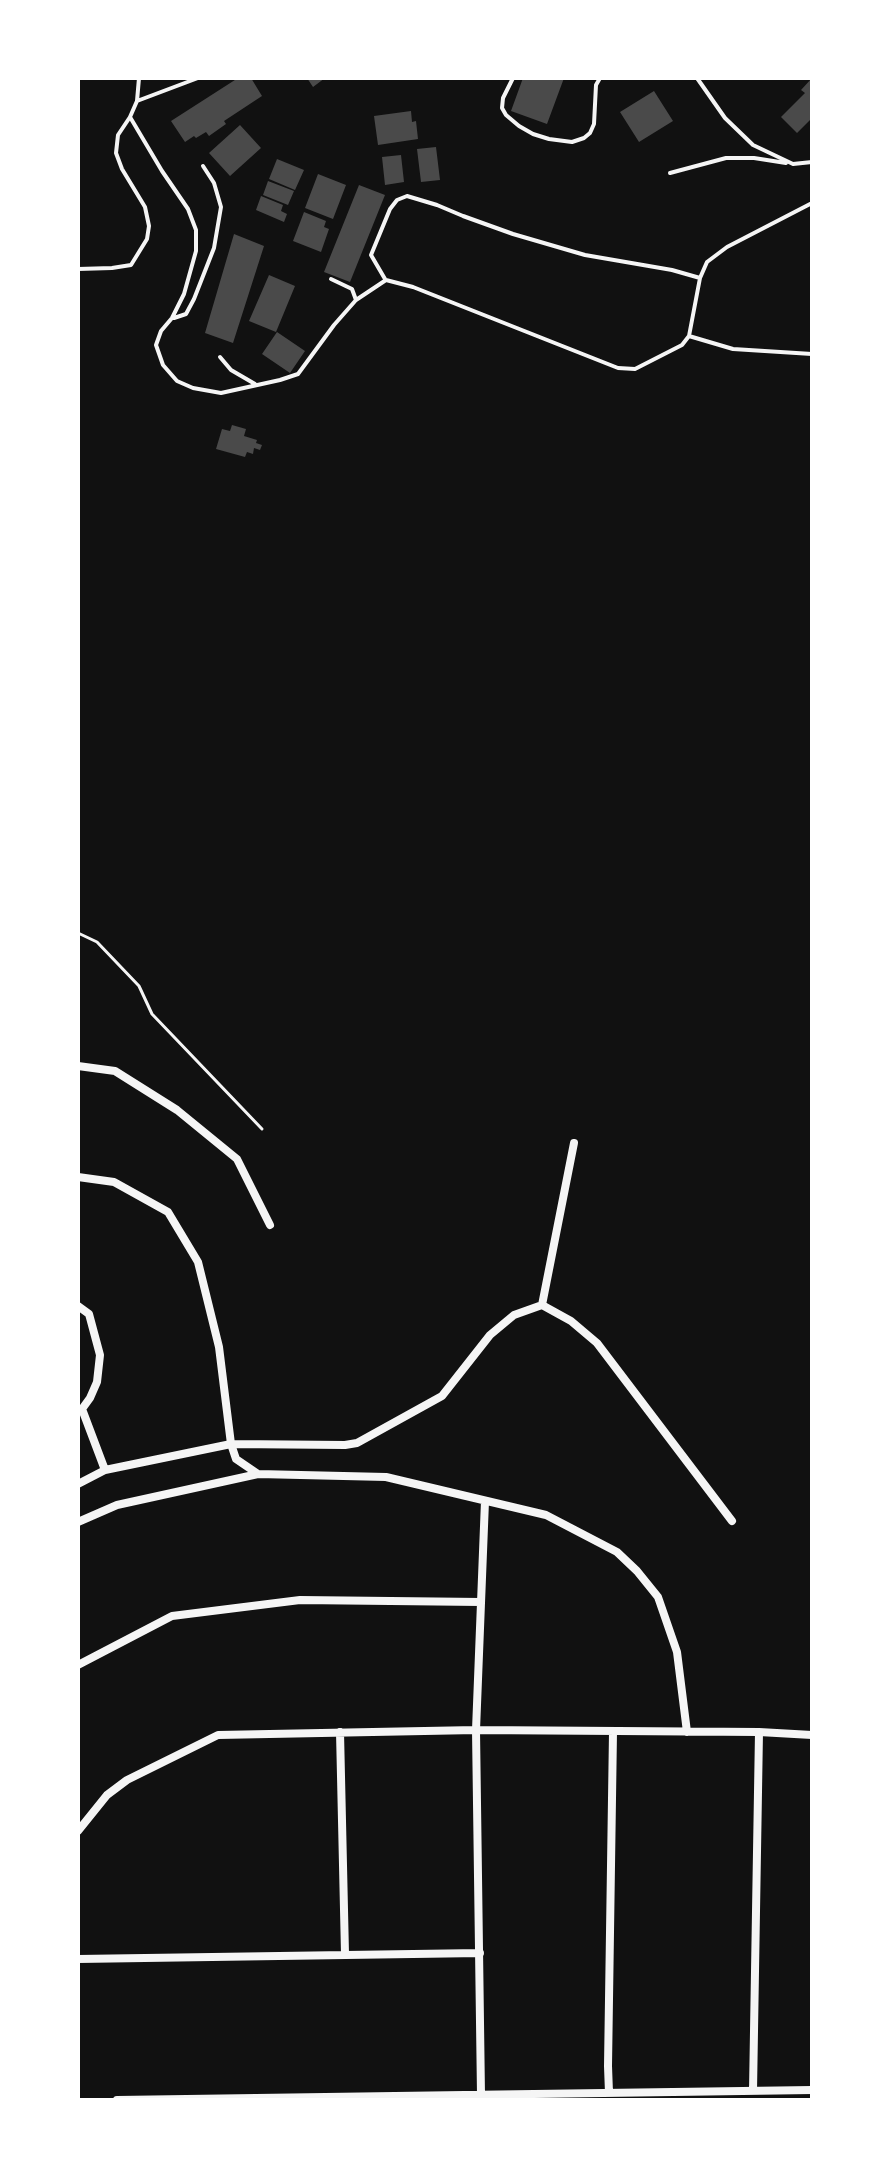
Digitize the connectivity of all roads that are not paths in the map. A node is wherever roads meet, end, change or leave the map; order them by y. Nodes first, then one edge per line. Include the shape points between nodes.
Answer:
1 (139, 78) edge
2 (198, 78) edge
3 (513, 78) edge
4 (600, 78) edge
5 (697, 78) edge
6 (137, 101) junction
7 (130, 117) junction
8 (812, 162) edge
9 (793, 164) junction
10 (203, 166) dead end
11 (670, 173) dead end
12 (812, 203) edge
13 (78, 269) edge
14 (700, 278) junction
15 (331, 279) dead end
16 (386, 280) junction
17 (356, 300) junction
18 (172, 318) junction
19 (689, 336) junction
20 (812, 354) edge
21 (220, 357) dead end
22 (257, 385) junction
23 (78, 1066) edge
24 (574, 1143) dead end
25 (78, 1177) edge
26 (270, 1225) dead end
27 (542, 1305) junction
28 (78, 1306) edge
29 (80, 1409) edge
30 (231, 1444) junction
31 (105, 1470) junction
32 (258, 1474) junction
33 (78, 1484) edge
34 (485, 1501) junction
35 (732, 1521) dead end
36 (78, 1522) edge
37 (481, 1602) junction
38 (78, 1665) edge
39 (476, 1730) junction
40 (340, 1732) junction
41 (613, 1732) junction
42 (687, 1732) junction
43 (759, 1732) junction
44 (812, 1735) edge
45 (78, 1831) edge
46 (480, 1953) junction
47 (345, 1954) junction
48 (78, 1959) edge
49 (812, 2090) edge
50 (753, 2091) junction
51 (609, 2093) junction
52 (481, 2095) junction
53 (117, 2100) edge

1 - 6 lane
2 - 6 lane
3 - 4 lane via 503,98 506,115 533,134 572,142 584,138 594,124
5 - 9 lane via 739,133
6 - 7 lane
7 - 13 lane via 118,135 116,153 145,207 147,239 131,265
7 - 18 lane via 196,230 192,270
8 - 9 lane
9 - 11 lane via 726,158
10 - 18 lane via 221,207 214,248 186,314
12 - 14 lane via 727,247 707,262
14 - 16 lane via 585,255 407,196 390,209 371,255
14 - 19 lane
15 - 17 lane via 352,289
16 - 17 lane
16 - 19 lane via 618,368 635,369 651,362
17 - 22 lane via 298,374
18 - 22 lane via 156,345 163,365 177,381 221,393
19 - 20 lane via 733,349
21 - 22 lane
23 - 26 street via 115,1071 177,1110 237,1159
24 - 27 street
25 - 30 street via 114,1182 168,1212 198,1262 219,1347
27 - 30 street via 514,1315 490,1335 442,1396 357,1443
27 - 35 street via 597,1343
28 - 29 street via 89,1314 100,1355 97,1382
29 - 31 street
30 - 31 street
30 - 32 street via 236,1459
31 - 33 street
32 - 34 street via 386,1477
32 - 36 street via 117,1505
34 - 37 street
34 - 42 street via 546,1515 617,1552 637,1571 658,1597 677,1652
37 - 38 street via 300,1600 172,1616
37 - 39 street
39 - 40 street
39 - 41 street
39 - 46 street
40 - 45 street via 218,1735 127,1780 107,1795
40 - 47 street
41 - 42 street
41 - 51 street
42 - 43 street
43 - 44 street
43 - 50 street
46 - 47 street
46 - 52 street
47 - 48 street
49 - 50 street
50 - 51 street
51 - 52 street
52 - 53 street

